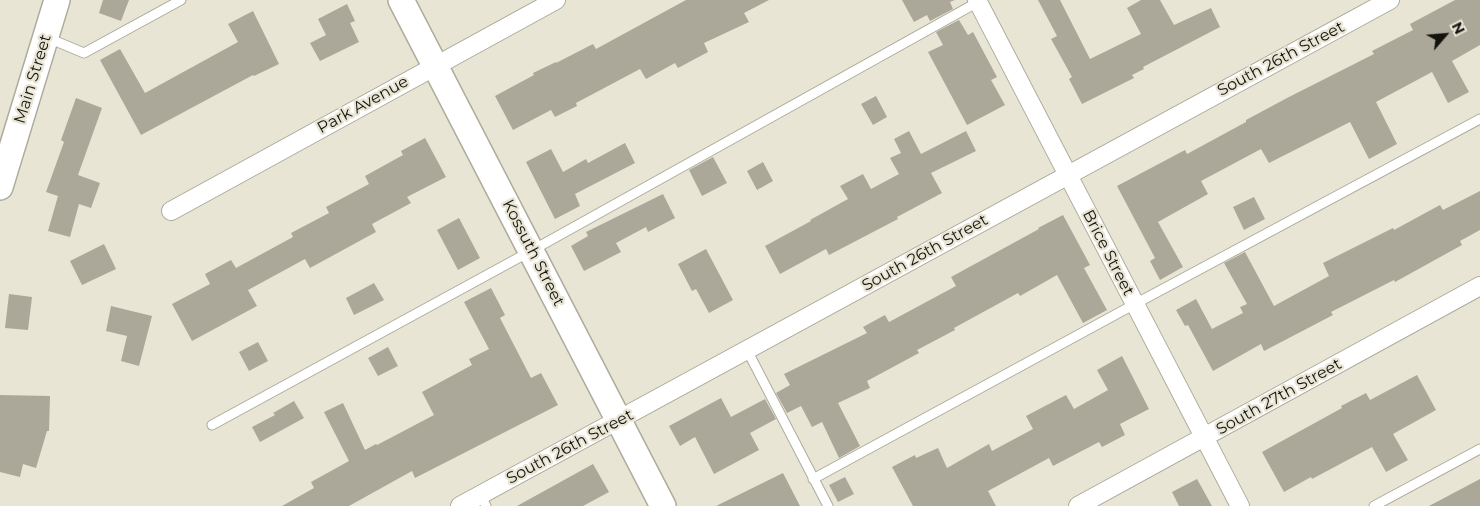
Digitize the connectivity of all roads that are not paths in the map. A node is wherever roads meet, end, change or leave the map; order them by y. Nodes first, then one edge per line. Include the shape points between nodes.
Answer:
1 (57, 0) edge
2 (181, 0) edge
3 (401, 0) edge
4 (556, 0) edge
5 (1390, 0) edge
6 (977, 1) edge
7 (46, 37) junction
8 (435, 66) junction
9 (1480, 119) edge
10 (1068, 174) junction
11 (0, 187) edge
12 (170, 211) dead end
13 (531, 251) junction
14 (1480, 286) edge
15 (1135, 304) junction
16 (747, 350) junction
17 (620, 420) junction
18 (212, 424) dead end
19 (1204, 438) junction
20 (1480, 449) edge
21 (813, 479) junction
22 (484, 500) edge
23 (460, 506) edge
24 (664, 506) edge
25 (828, 506) edge
26 (1078, 506) edge
27 (1240, 506) edge
28 (1374, 506) edge

1 - 7 street, Main Street
2 - 7 lane via 84,53
3 - 8 street, Kossuth Street
4 - 8 street, Park Avenue
5 - 10 street, South 26th Street
6 - 10 street, Brice Street
6 - 13 lane
7 - 11 street, Main Street
8 - 12 street, Park Avenue
8 - 13 street, Kossuth Street
9 - 15 lane
10 - 15 street, Brice Street
10 - 16 street, South 26th Street
13 - 17 street, Kossuth Street
13 - 18 lane
14 - 19 street, South 27th Street
15 - 19 street, Brice Street
15 - 21 lane
16 - 17 street, South 26th Street
16 - 21 lane
17 - 22 street, South 26th Street
17 - 24 street, Kossuth Street
19 - 26 street, South 27th Street
19 - 27 street, Brice Street
20 - 28 lane
21 - 25 lane
22 - 23 street, South 26th Street

